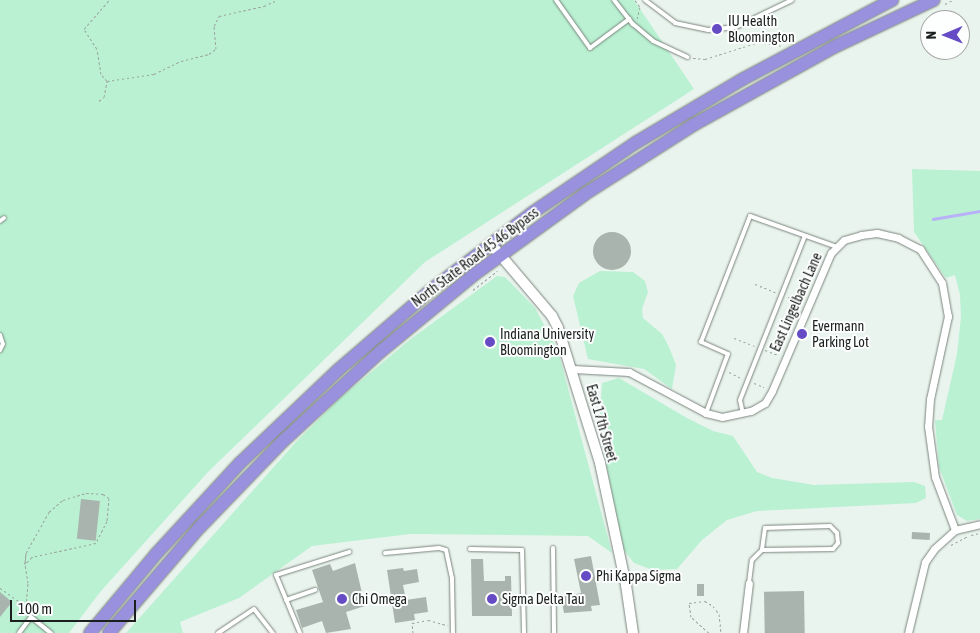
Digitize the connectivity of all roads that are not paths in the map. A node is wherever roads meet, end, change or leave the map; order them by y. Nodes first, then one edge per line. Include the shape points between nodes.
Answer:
1 (556, 0) edge
2 (614, 0) edge
3 (645, 0) edge
4 (792, 0) edge
5 (892, 0) edge
6 (934, 0) edge
7 (629, 19) junction
8 (687, 57) road end
9 (805, 236) junction
10 (491, 244) junction
11 (837, 247) junction
12 (500, 255) junction
13 (0, 335) edge
14 (0, 350) edge
15 (573, 369) junction
16 (706, 413) junction
17 (743, 414) junction
18 (980, 524) edge
19 (956, 530) junction
20 (553, 548) dead end
21 (470, 549) dead end
22 (762, 550) junction
23 (349, 552) dead end
24 (386, 553) dead end
25 (749, 583) joint
26 (315, 590) dead end
27 (286, 600) junction
28 (19, 633) edge
29 (51, 633) edge
30 (90, 633) edge
31 (108, 633) edge
32 (218, 633) edge
33 (273, 633) edge
34 (300, 633) edge
35 (453, 633) edge
36 (524, 633) edge
37 (554, 633) edge
38 (633, 633) edge
39 (743, 633) edge
40 (908, 633) edge

1 - 7 lane via 590,48
2 - 7 lane
3 - 4 lane via 668,19 708,30 736,26
5 - 10 highway, North State Road 45 46 Bypass via 670,122 600,166
6 - 12 highway, North State Road 45 46 Bypass via 834,47 695,124 600,184
7 - 8 lane via 653,41
9 - 11 lane
9 - 16 lane via 750,216 702,342 728,354
9 - 17 lane via 740,400
10 - 12 main road, East 17th Street
10 - 30 highway, North State Road 45 46 Bypass via 375,337 275,428 172,536
11 - 17 street, East Lingelbach Lane via 821,270 772,391 765,403
11 - 19 street, East Lingelbach Lane via 844,240 861,235 876,233 898,238 920,249 942,283 948,316 930,399 928,426 935,477
12 - 15 main road, East 17th Street via 552,316
12 - 31 highway, North State Road 45 46 Bypass via 386,346 282,442 189,538
13 - 14 lane
15 - 16 street via 629,372
15 - 38 main road, East 17th Street via 616,529
16 - 17 street via 722,417
18 - 19 street
19 - 40 street via 934,548 921,568
20 - 37 lane
21 - 36 lane via 522,550
22 - 22 lane via 765,528 830,526 837,533 838,543 833,549
22 - 25 lane via 752,560
23 - 27 lane via 276,575
24 - 35 lane via 446,550 452,578
25 - 39 street
26 - 27 lane
27 - 34 lane
28 - 29 lane via 31,617
32 - 33 lane via 254,609

